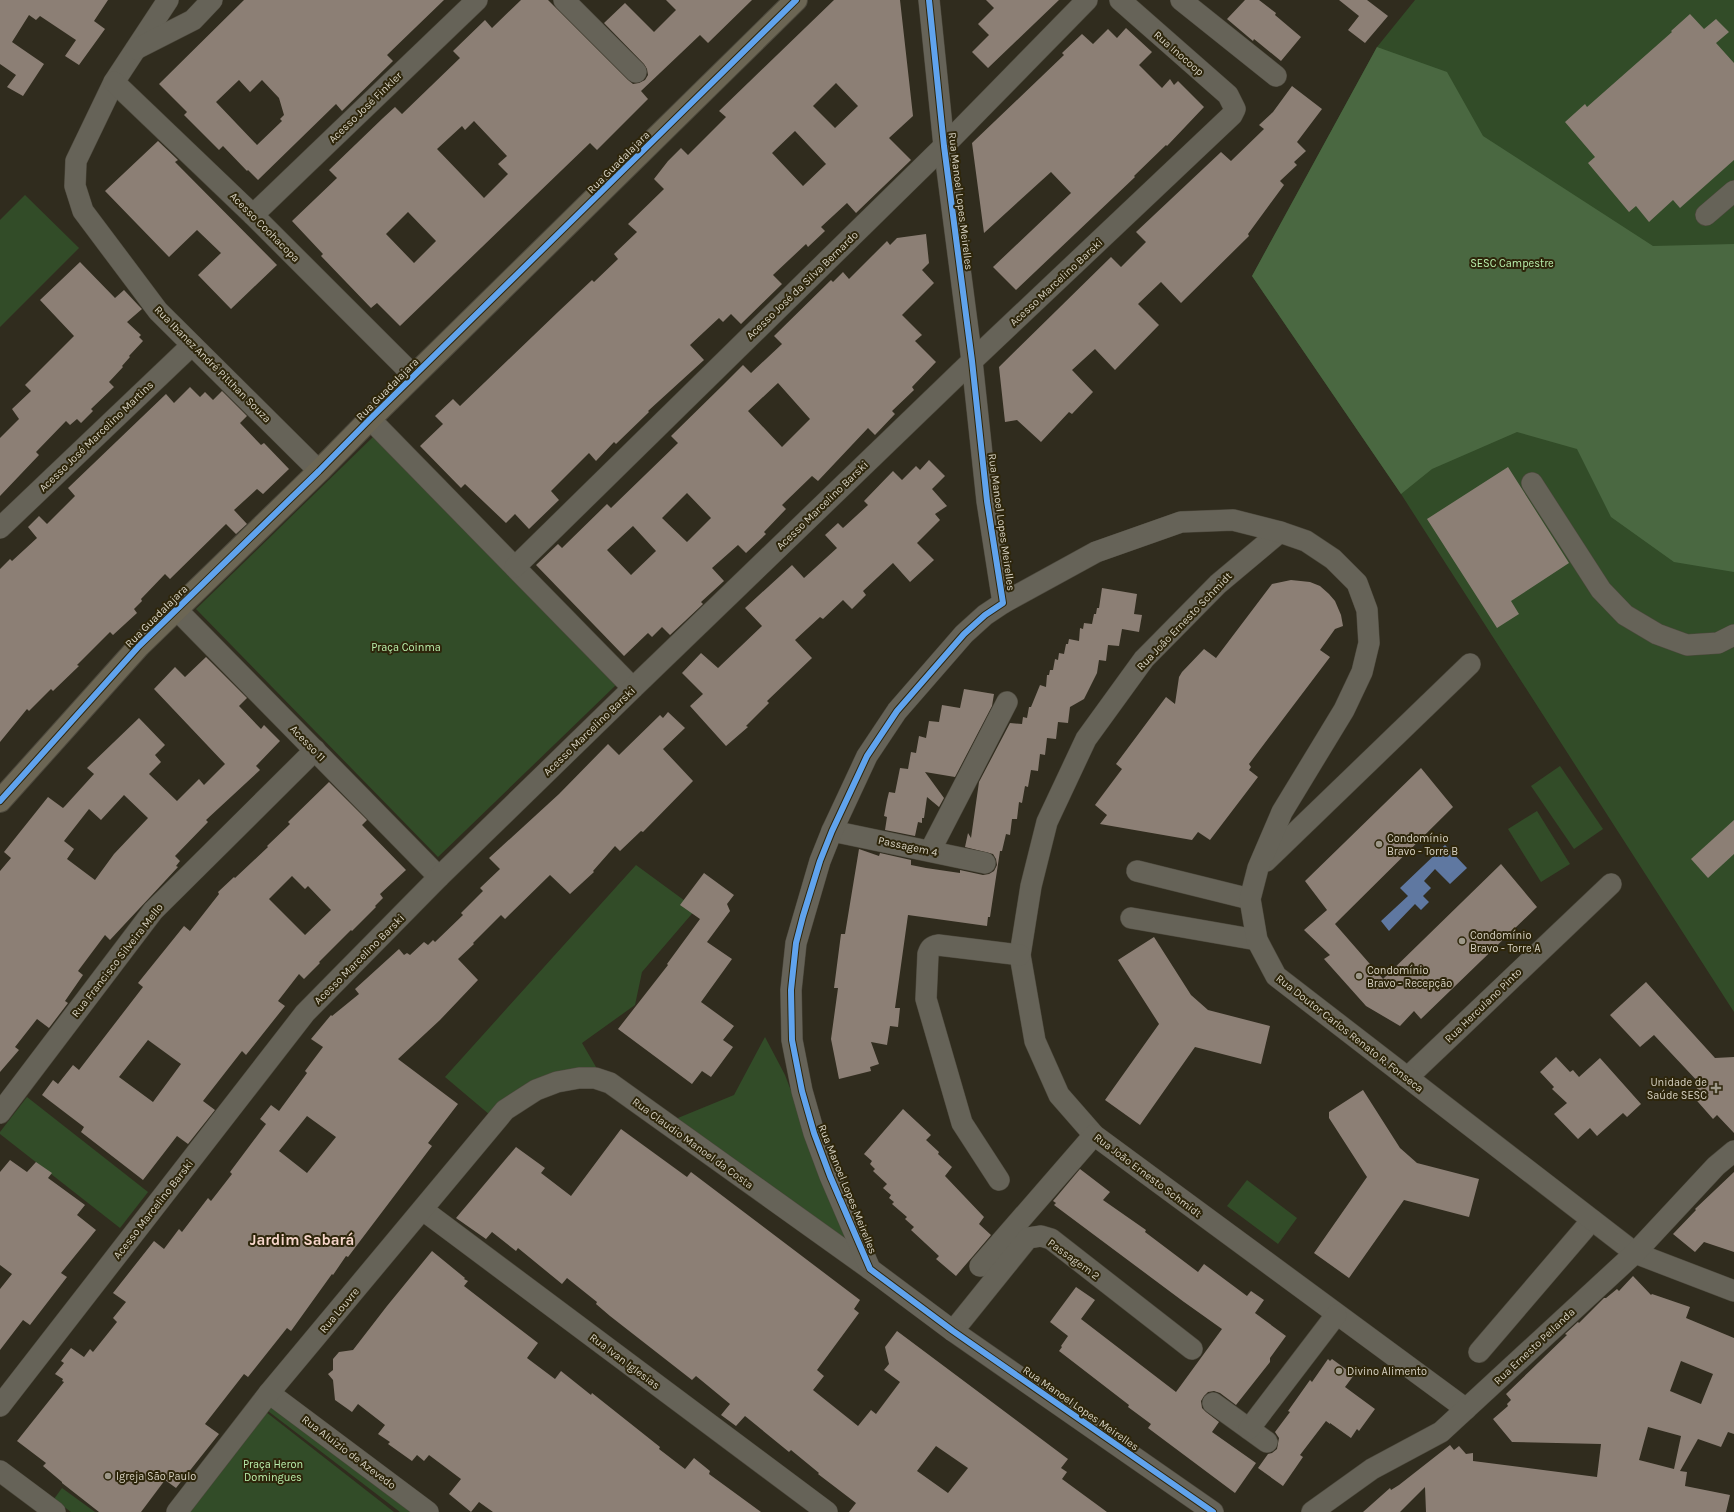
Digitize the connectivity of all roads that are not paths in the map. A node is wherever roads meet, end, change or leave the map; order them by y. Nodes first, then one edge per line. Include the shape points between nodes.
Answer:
1 (168, 0) edge
2 (212, 0) edge
3 (477, 0) edge
4 (564, 0) edge
5 (796, 0) edge
6 (929, 0) edge
7 (1087, 0) edge
8 (1120, 0) edge
9 (1181, 0) edge
10 (134, 50) junction
11 (636, 72) dead end
12 (1276, 76) dead end
13 (114, 82) junction
14 (1235, 108) joint
15 (944, 146) junction
16 (1734, 191) edge
17 (253, 215) junction
18 (1706, 215) dead end
19 (192, 345) junction
20 (972, 361) junction
21 (414, 376) junction
22 (370, 419) junction
23 (319, 471) junction
24 (1532, 483) dead end
25 (0, 528) edge
26 (1280, 532) junction
27 (515, 567) junction
28 (1003, 603) junction
29 (176, 609) junction
30 (1734, 635) edge
31 (1470, 664) dead end
32 (633, 688) junction
33 (1007, 702) dead end
34 (315, 750) junction
35 (0, 801) edge
36 (832, 831) junction
37 (930, 851) junction
38 (985, 862) dead end
39 (1258, 868) junction
40 (1137, 871) dead end
41 (439, 878) junction
42 (1611, 884) dead end
43 (1250, 899) junction
44 (1131, 918) dead end
45 (1257, 940) junction
46 (1020, 955) junction
47 (1408, 1078) junction
48 (504, 1110) joint
49 (0, 1113) edge
50 (1094, 1136) junction
51 (1734, 1152) edge
52 (999, 1180) dead end
53 (423, 1210) junction
54 (1592, 1220) junction
55 (1635, 1254) junction
56 (980, 1266) dead end
57 (870, 1269) junction
58 (1734, 1290) edge
59 (1336, 1315) junction
60 (953, 1331) junction
61 (1192, 1349) dead end
62 (1479, 1352) dead end
63 (269, 1393) junction
64 (1213, 1403) dead end
65 (0, 1406) edge
66 (1466, 1409) junction
67 (1249, 1429) junction
68 (1266, 1442) dead end
69 (0, 1471) edge
70 (55, 1512) edge
71 (177, 1512) edge
72 (428, 1512) edge
73 (827, 1512) edge
74 (1213, 1512) edge
75 (1312, 1512) edge

1 - 10 street, Rua Ibanez André Pitthan Souza
2 - 10 street via 193,20
3 - 17 street, Acesso José Finkler
4 - 11 street
5 - 21 main road, Rua Guadalajara
6 - 15 street, Rua Manoel Lopes Meirelles
7 - 15 street, Acesso José da Silva Bernardo
8 - 14 street, Rua Inocoop via 1228,95
9 - 12 street
10 - 13 street, Rua Ibanez André Pitthan Souza
13 - 17 street, Acesso Coohacopa
13 - 19 street, Rua Ibanez André Pitthan Souza via 76,161 75,186 83,211 158,311
14 - 20 street, Acesso Marcelino Barski via 1228,121
15 - 20 street, Rua Manoel Lopes Meirelles
15 - 27 street, Acesso José da Silva Bernardo
16 - 18 street
17 - 21 street, Acesso Coohacopa
19 - 23 street, Rua Ibanez André Pitthan Souza
19 - 25 street, Acesso José Marcelino Martins
20 - 28 street, Rua Manoel Lopes Meirelles via 987,501
20 - 32 street, Acesso Marcelino Barski
21 - 22 main road, Rua Guadalajara
22 - 23 main road, Rua Guadalajara
22 - 27 street
23 - 29 main road, Rua Guadalajara
24 - 30 street via 1601,590 1625,615 1657,634 1687,645 1718,643
26 - 28 street, Rua Doutor Carlos Renato R. Fonseca via 1233,520 1181,522 1096,552
26 - 39 street, Rua Doutor Carlos Renato R. Fonseca via 1306,541 1333,559 1357,583 1367,610 1369,643 1362,672 1344,710 1282,812
26 - 46 street, Rua João Ernesto Schmidt via 1218,584 1144,658 1086,739 1047,822 1031,886
27 - 32 street
28 - 36 street, Rua Manoel Lopes Meirelles via 964,634 897,711 867,756
29 - 34 street, Acesso 11
29 - 35 main road, Rua Guadalajara via 139,646
31 - 39 street
32 - 41 street, Acesso Marcelino Barski
33 - 37 street
34 - 41 street, Acesso 11
34 - 49 street, Rua Francisco Silveira Mello via 153,911
36 - 37 street, Passagem 4
36 - 57 street, Rua Manoel Lopes Meirelles via 796,943 791,990 792,1040 802,1091 814,1133
37 - 38 street, Passagem 4
39 - 43 street, Rua Doutor Carlos Renato R. Fonseca
40 - 43 street
41 - 65 street, Acesso Marcelino Barski via 305,1013
42 - 47 street, Rua Herculano Pinto
43 - 45 street, Rua Doutor Carlos Renato R. Fonseca
44 - 45 street
45 - 47 street, Rua Doutor Carlos Renato R. Fonseca via 1276,976
46 - 50 street, Rua João Ernesto Schmidt via 1035,1041 1059,1095
46 - 52 street via 938,945 930,949 928,954 926,998 962,1123
47 - 54 street, Rua Doutor Carlos Renato R. Fonseca
48 - 53 street, Rua Louvre
48 - 57 street, Rua Claudio Manoel da Costa via 536,1090 557,1082 595,1078 610,1083
50 - 56 street
50 - 59 street, Rua João Ernesto Schmidt
51 - 55 street, Rua Ernesto Pellanda via 1716,1166
53 - 63 street, Rua Louvre
53 - 73 street, Rua Ivan Iglesias
54 - 55 street, Rua Doutor Carlos Renato R. Fonseca
54 - 62 street
55 - 58 street, Rua Doutor Carlos Renato R. Fonseca
55 - 66 street, Rua Ernesto Pellanda
57 - 60 street, Rua Manoel Lopes Meirelles
59 - 66 street, Rua João Ernesto Schmidt
59 - 67 street
60 - 61 street, Passagem 2 via 1028,1238 1041,1236 1051,1239
60 - 74 street, Rua Manoel Lopes Meirelles
63 - 71 street, Rua Louvre
63 - 72 street, Rua Aluizio de Azevedo
64 - 67 street
66 - 75 street, Rua Ernesto Pellanda via 1441,1432 1372,1469
67 - 68 street
69 - 70 street

